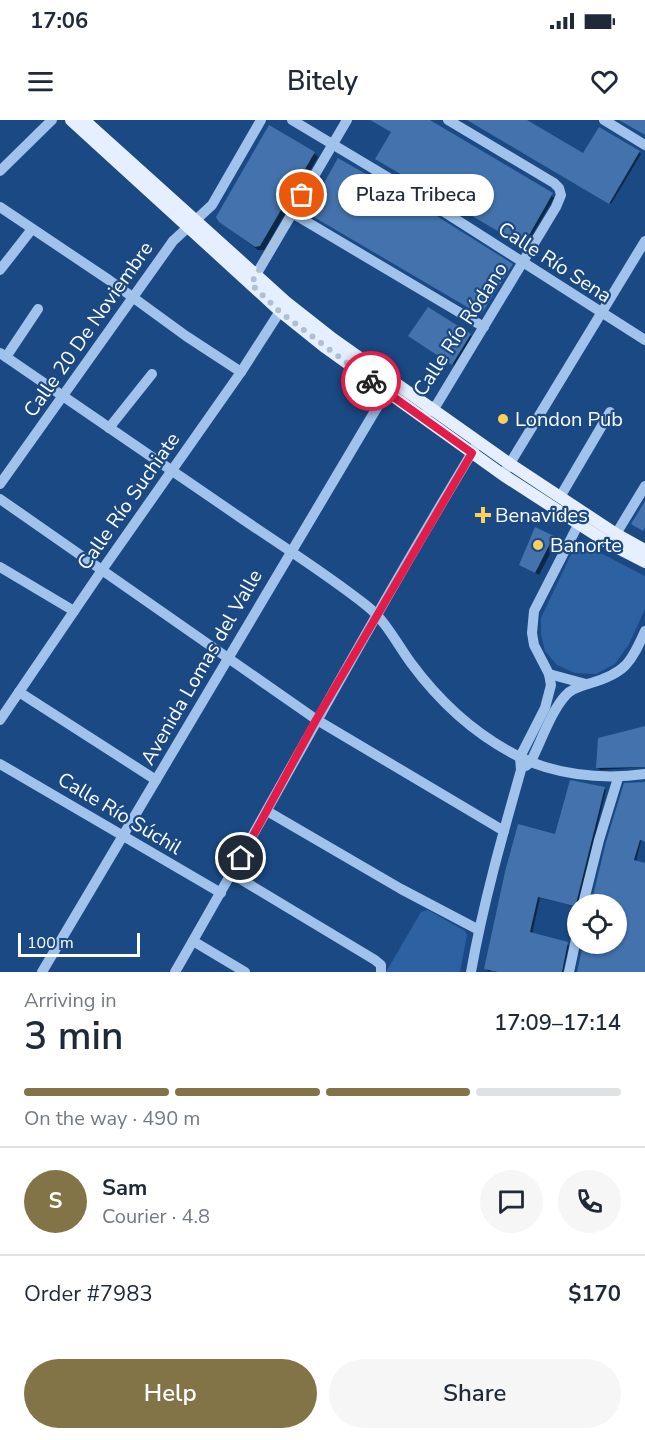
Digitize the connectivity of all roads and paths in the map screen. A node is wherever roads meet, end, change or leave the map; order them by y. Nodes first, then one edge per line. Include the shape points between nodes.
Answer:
1 (52, 120) edge
2 (70, 120) edge
3 (84, 120) edge
4 (261, 120) edge
5 (292, 120) edge
6 (347, 120) edge
7 (448, 120) edge
8 (604, 120) edge
9 (332, 143) junction
10 (645, 145) edge
11 (0, 171) edge
12 (0, 207) edge
13 (292, 213) junction
14 (192, 224) junction
15 (32, 229) junction
16 (645, 241) edge
17 (524, 263) junction
18 (0, 270) edge
19 (254, 280) junction
20 (133, 297) junction
21 (283, 307) junction
22 (38, 309) dead end
23 (603, 314) junction
24 (484, 327) junction
25 (645, 340) edge
26 (3, 355) edge
27 (241, 372) junction
28 (152, 374) dead end
29 (389, 386) junction
30 (63, 396) junction
31 (610, 412) dead end
32 (427, 414) junction
33 (109, 428) junction
34 (475, 447) junction
35 (510, 464) junction
36 (172, 470) junction
37 (503, 475) junction
38 (0, 484) edge
39 (645, 486) edge
40 (560, 497) junction
41 (0, 500) edge
42 (579, 523) junction
43 (616, 534) junction
44 (645, 550) edge
45 (290, 551) junction
46 (645, 562) edge
47 (0, 567) edge
48 (102, 570) junction
49 (74, 611) junction
50 (377, 615) junction
51 (645, 631) edge
52 (227, 657) junction
53 (549, 674) junction
54 (586, 684) junction
55 (19, 692) junction
56 (1, 715) edge
57 (316, 720) junction
58 (520, 757) junction
59 (531, 761) junction
60 (0, 764) edge
61 (521, 770) junction
62 (645, 774) edge
63 (618, 778) junction
64 (156, 780) junction
65 (267, 811) junction
66 (504, 831) junction
67 (122, 836) junction
68 (232, 874) junction
69 (221, 893) junction
70 (586, 894) edge
71 (479, 930) junction
72 (193, 941) junction
73 (573, 954) edge
74 (42, 972) edge
75 (176, 972) edge
76 (245, 972) edge
77 (381, 972) edge
78 (471, 972) edge
79 (569, 972) edge

1 - 11 street
2 - 14 main road
3 - 14 main road
4 - 14 street, Calle 20 De Noviembre via 212,205
5 - 9 street, Calle Río Sena
6 - 9 street
7 - 17 street, Calle Río Ródano via 559,188 561,195 556,207
8 - 10 street
9 - 13 street
9 - 17 street, Calle Río Sena
12 - 15 street
13 - 19 street
13 - 24 street
14 - 19 main road
14 - 20 street, Calle 20 De Noviembre via 173,241
15 - 18 street
15 - 20 street
16 - 23 street
17 - 23 street, Calle Río Sena
17 - 24 street, Calle Río Ródano
19 - 21 main road
20 - 27 street
20 - 30 street, Calle 20 De Noviembre
21 - 27 street, Calle Río Suchiate
21 - 29 main road
22 - 26 street
23 - 25 street, Calle Río Sena
23 - 35 street
24 - 32 street, Calle Río Ródano
26 - 30 street
27 - 36 street, Calle Río Suchiate
28 - 33 street
29 - 32 main road
29 - 45 street, Avenida Lomas del Valle
30 - 33 street
30 - 38 street, Calle 20 De Noviembre
31 - 40 street
32 - 34 main road
33 - 36 street
34 - 35 main road
34 - 37 main road
34 - 50 street
35 - 37 street
35 - 40 main road
36 - 45 street
36 - 48 street, Calle Río Suchiate
37 - 42 main road
39 - 43 street
40 - 43 main road
41 - 48 street
42 - 43 main road
42 - 46 main road
42 - 53 street via 534,611 534,645
43 - 44 main road
45 - 50 street
45 - 52 street, Avenida Lomas del Valle
47 - 49 street
48 - 49 street, Calle Río Suchiate
48 - 52 street
49 - 55 street, Calle Río Suchiate
50 - 57 street
50 - 58 street via 441,700 476,730
51 - 54 street via 619,672
52 - 57 street
52 - 64 street, Avenida Lomas del Valle
53 - 54 street
53 - 58 street via 548,700
54 - 59 street via 571,690 561,701
55 - 56 street, Calle Río Suchiate
55 - 64 street
57 - 65 street
57 - 66 street
58 - 59 street
58 - 61 street
59 - 61 street
59 - 63 street via 558,770
60 - 67 street, Calle Río Súchil
61 - 66 street
62 - 63 street
63 - 70 street
64 - 67 street, Avenida Lomas del Valle
65 - 68 street
65 - 71 street
66 - 71 street
67 - 69 street, Calle Río Súchil
67 - 74 street, Avenida Lomas del Valle
68 - 69 street
68 - 77 street via 375,960 381,965
69 - 72 street
71 - 78 street
72 - 75 street
72 - 76 street
73 - 79 street

